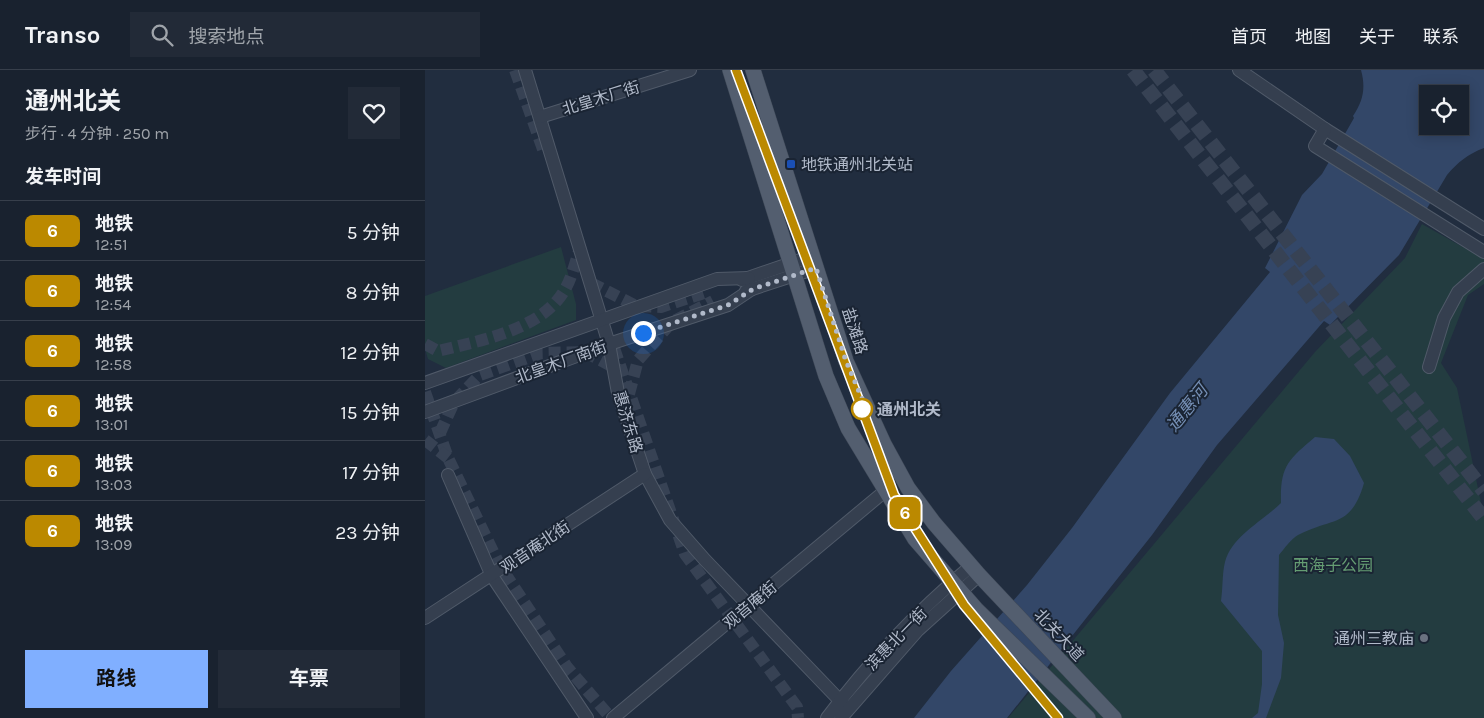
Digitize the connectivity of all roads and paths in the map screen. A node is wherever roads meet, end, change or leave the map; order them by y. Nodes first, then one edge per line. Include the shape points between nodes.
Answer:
1 (525, 70) edge
2 (691, 70) edge
3 (730, 70) edge
4 (753, 70) edge
5 (1239, 70) edge
6 (540, 117) junction
7 (1325, 129) junction
8 (1484, 229) edge
9 (1484, 252) edge
10 (814, 262) junction
11 (1484, 269) edge
12 (792, 270) junction
13 (751, 283) junction
14 (708, 297) tunnel mouth
15 (601, 321) junction
16 (609, 344) junction
17 (1429, 367) dead end
18 (425, 383) edge
19 (425, 412) edge
20 (645, 474) junction
21 (448, 475) dead end
22 (885, 491) junction
23 (975, 570) junction
24 (492, 576) junction
25 (956, 587) junction
26 (749, 606) junction
27 (425, 618) edge
28 (843, 709) edge
29 (1086, 716) edge
30 (587, 718) edge
31 (613, 718) edge
32 (827, 718) edge
33 (1114, 718) edge

1 - 6 street, 惠济东路
2 - 6 street, 北皇木厂街
3 - 12 main road
4 - 10 main road, 盐滩路
5 - 7 street
6 - 15 street, 惠济东路
7 - 8 street
7 - 9 street via 1315,146
10 - 12 street, 北皇木厂南街
10 - 23 main road, 盐滩路 via 846,361 884,444 908,488
11 - 17 street via 1457,292 1444,318
12 - 13 street, 北皇木厂南街
12 - 22 main road via 832,390 849,428
13 - 14 street, 北皇木厂南街
13 - 15 street, 北皇木厂南街 via 717,280
13 - 16 street, 北皇木厂南街 via 728,305
15 - 16 street, 惠济东路
15 - 18 street, 北皇木厂南街
16 - 19 street, 北皇木厂南街
16 - 20 street, 惠济东路 via 618,392
20 - 24 street, 观音庵北街
20 - 26 street, 惠济东路 via 669,520
21 - 24 street
22 - 25 main road via 915,539
22 - 26 street, 观音庵街
23 - 25 street, 滨惠北一街
23 - 33 main road, 北关大道
24 - 27 street, 观音庵北街
24 - 30 street
25 - 28 street, 滨惠北一街 via 913,621
25 - 29 main road
26 - 28 street, 惠济东路
26 - 31 street, 观音庵街
28 - 32 street, 滨惠北一街

